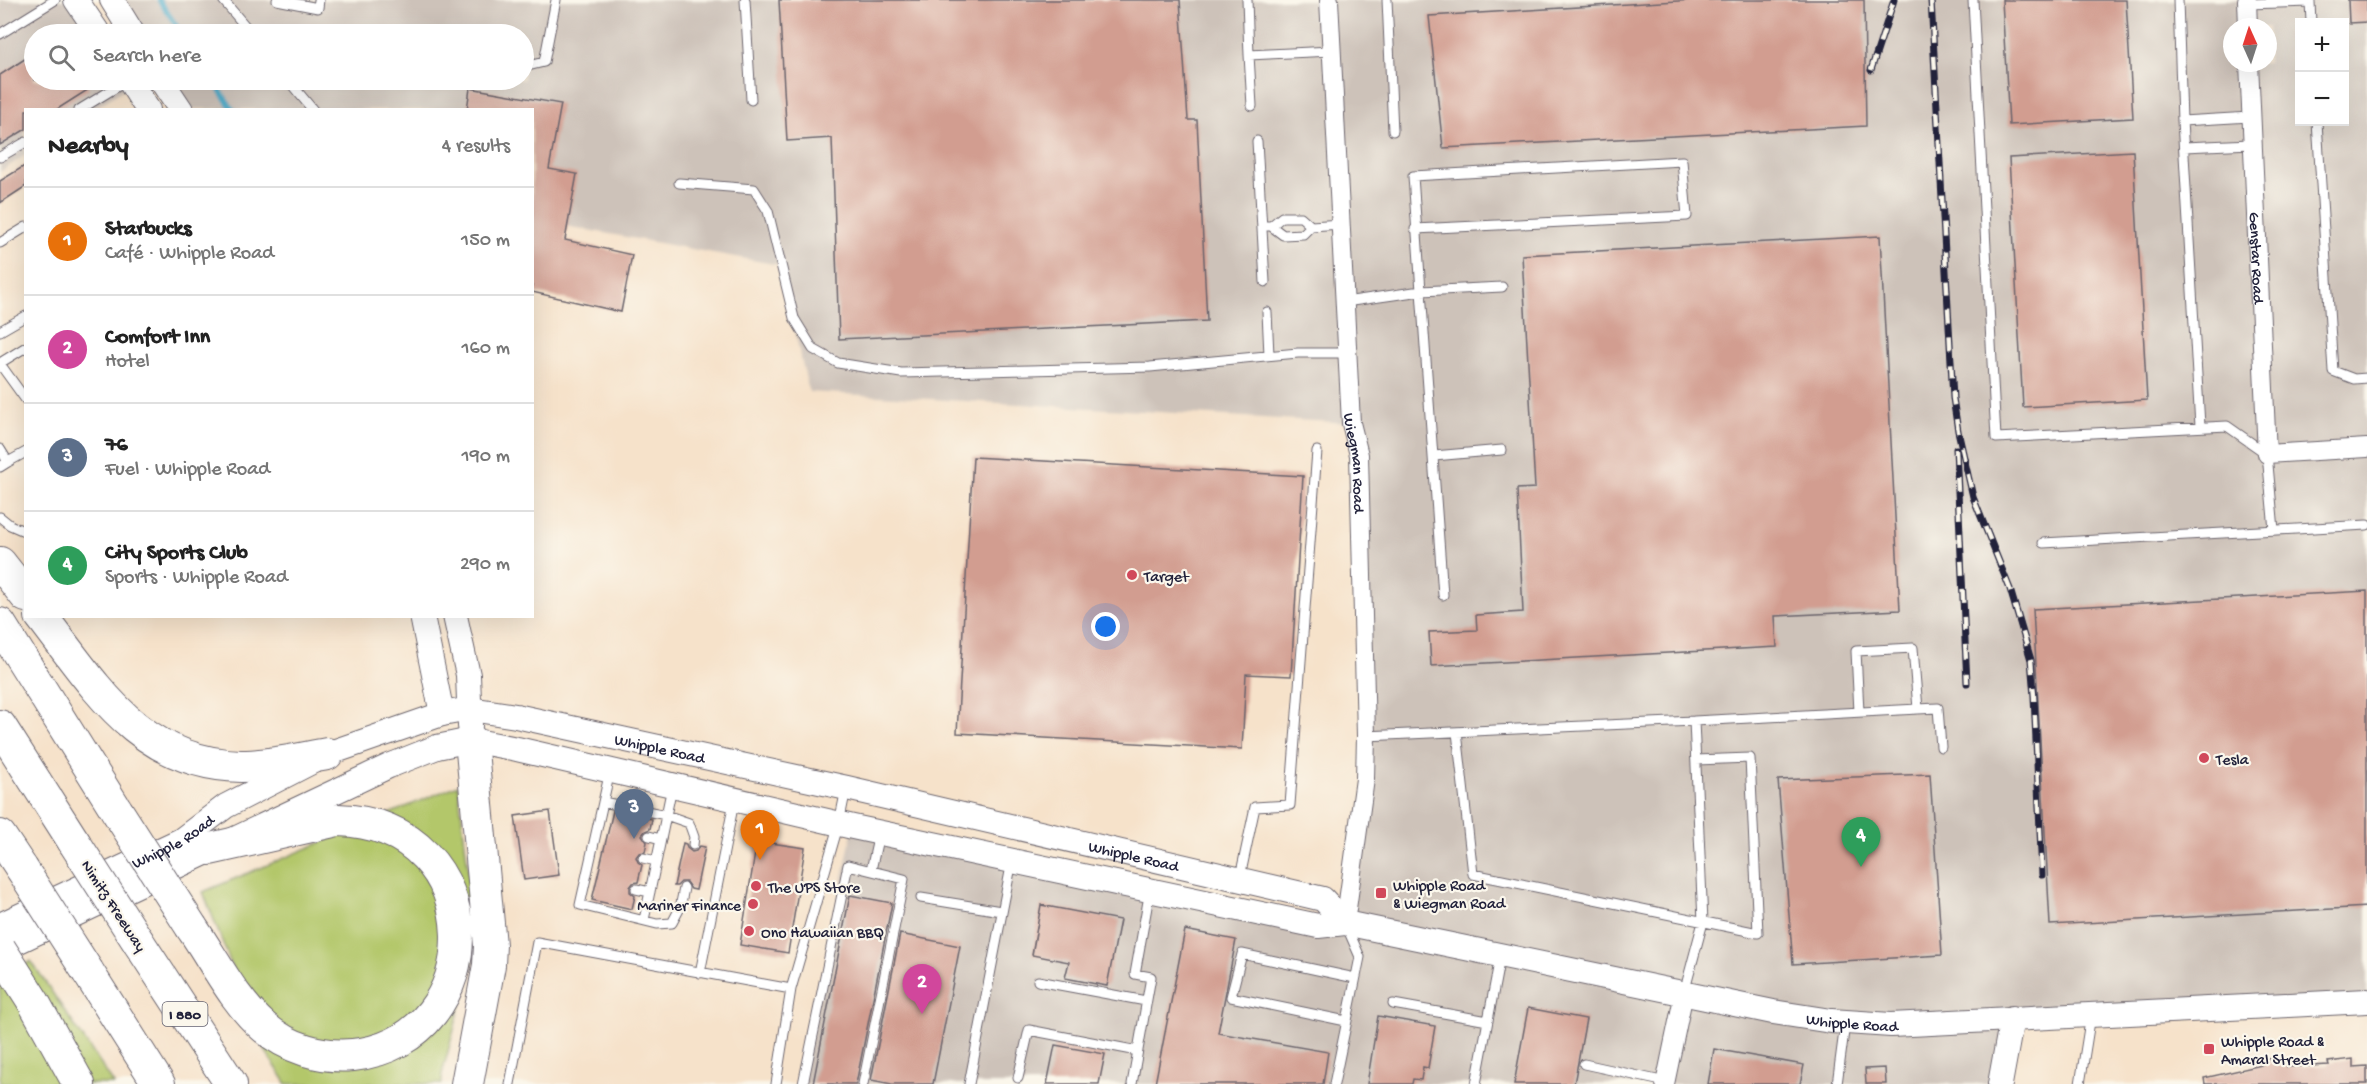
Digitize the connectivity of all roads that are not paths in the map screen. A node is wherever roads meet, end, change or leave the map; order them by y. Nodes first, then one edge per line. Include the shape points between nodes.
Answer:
1 (55, 0) edge
2 (76, 0) edge
3 (112, 0) edge
4 (223, 0) edge
5 (277, 0) edge
6 (319, 0) edge
7 (556, 0) edge
8 (745, 0) edge
9 (1247, 0) edge
10 (1329, 0) edge
11 (1387, 0) edge
12 (1973, 0) edge
13 (2178, 0) edge
14 (2310, 1) edge
15 (2247, 2) edge
16 (2248, 18) edge
17 (2311, 18) edge
18 (92, 24) edge
19 (127, 24) edge
20 (243, 24) edge
21 (0, 34) edge
22 (1332, 51) junction
23 (1249, 55) junction
24 (534, 64) edge
25 (2249, 72) edge
26 (112, 90) edge
27 (135, 90) edge
28 (167, 90) edge
29 (296, 90) edge
30 (751, 100) dead end
31 (1252, 106) dead end
32 (82, 108) edge
33 (147, 108) edge
34 (179, 108) edge
35 (311, 108) edge
36 (2250, 117) junction
37 (2182, 121) junction
38 (2318, 126) edge
39 (1393, 131) dead end
40 (1257, 141) dead end
41 (24, 143) edge
42 (2252, 144) junction
43 (2184, 147) junction
44 (0, 158) edge
45 (679, 183) dead end
46 (1341, 224) junction
47 (1266, 226) junction
48 (1311, 226) junction
49 (24, 228) edge
50 (1415, 230) junction
51 (0, 243) edge
52 (1265, 282) dead end
53 (1502, 287) dead end
54 (1421, 291) junction
55 (1345, 302) junction
56 (1267, 312) dead end
57 (24, 317) edge
58 (0, 331) edge
59 (24, 348) edge
60 (1347, 353) junction
61 (1269, 355) junction
62 (0, 364) edge
63 (2367, 378) edge
64 (24, 397) edge
65 (2200, 426) junction
66 (2367, 448) edge
67 (0, 449) edge
68 (1503, 450) dead end
69 (1317, 451) dead end
70 (24, 453) edge
71 (2267, 454) junction
72 (1434, 456) junction
73 (4, 464) edge
74 (0, 518) edge
75 (2367, 525) edge
76 (2274, 530) junction
77 (24, 531) edge
78 (2043, 543) dead end
79 (0, 563) edge
80 (24, 593) edge
81 (1443, 596) dead end
82 (43, 618) edge
83 (422, 618) edge
84 (455, 618) edge
85 (0, 624) edge
86 (470, 709) junction
87 (1918, 709) junction
88 (1858, 712) junction
89 (442, 714) junction
90 (1694, 721) junction
91 (0, 726) edge
92 (1457, 732) junction
93 (1366, 735) junction
94 (471, 740) junction
95 (1941, 747) dead end
96 (327, 754) junction
97 (1696, 760) junction
98 (610, 771) junction
99 (673, 785) junction
100 (847, 788) junction
101 (734, 800) junction
102 (603, 802) junction
103 (666, 815) junction
104 (839, 823) junction
105 (598, 826) junction
106 (609, 829) dead end
107 (879, 832) junction
108 (0, 836) edge
109 (649, 836) dead end
110 (661, 839) junction
111 (693, 845) dead end
112 (593, 848) junction
113 (210, 849) junction
114 (604, 850) dead end
115 (643, 858) dead end
116 (656, 861) junction
117 (1012, 861) junction
118 (871, 870) junction
119 (586, 878) junction
120 (597, 880) dead end
121 (1240, 880) junction
122 (684, 888) dead end
123 (636, 889) dead end
124 (1150, 891) junction
125 (650, 892) junction
126 (921, 898) dead end
127 (1002, 911) junction
128 (644, 920) junction
129 (1703, 922) junction
130 (1345, 923) junction
131 (0, 925) edge
132 (0, 950) edge
133 (1501, 955) junction
134 (700, 973) junction
135 (1355, 978) junction
136 (1038, 981) dead end
137 (791, 989) junction
138 (1684, 993) junction
139 (1146, 1001) junction
140 (2367, 1001) edge
141 (1394, 1004) dead end
142 (2091, 1014) junction
143 (2012, 1018) junction
144 (1346, 1021) junction
145 (1488, 1021) junction
146 (1845, 1022) junction
147 (1137, 1051) junction
148 (1584, 1064) dead end
149 (1018, 1078) dead end
150 (1665, 1083) edge
151 (79, 1084) edge
152 (159, 1084) edge
153 (231, 1084) edge
154 (467, 1084) edge
155 (510, 1084) edge
156 (776, 1084) edge
157 (803, 1084) edge
158 (863, 1084) edge
159 (969, 1084) edge
160 (1132, 1084) edge
161 (1334, 1084) edge
162 (1476, 1084) edge
163 (1837, 1084) edge
164 (2000, 1084) edge
165 (2080, 1084) edge

1 - 21 lane
2 - 18 main road
3 - 19 main road
4 - 20 lane
5 - 6 lane via 318,8
7 - 24 lane via 544,62
8 - 30 lane
9 - 23 lane
10 - 22 street, Wiegman Road
11 - 39 lane
12 - 65 lane via 1996,438
13 - 37 lane
14 - 15 lane
14 - 17 lane
15 - 16 street
22 - 23 lane
22 - 46 street, Wiegman Road
23 - 31 lane
25 - 36 street, Genstar Road
26 - 32 lane
27 - 33 main road
28 - 34 main road
29 - 35 lane
36 - 37 lane
36 - 42 street, Genstar Road
37 - 43 lane
38 - 63 lane via 2333,371 2354,379
40 - 47 lane
41 - 44 lane
42 - 43 lane
42 - 71 street, Genstar Road
43 - 65 lane
45 - 61 lane via 754,189 768,211 794,318 813,349 838,363 913,372 1150,367
46 - 48 lane
46 - 55 street, Wiegman Road
47 - 48 lane via 1282,217 1301,217
47 - 48 lane via 1283,236 1303,234
47 - 52 lane
49 - 51 lane
50 - 50 lane via 1413,176 1682,161 1686,216
50 - 54 lane
53 - 54 lane
54 - 55 lane
54 - 72 lane
55 - 60 street, Wiegman Road
56 - 61 lane
57 - 58 lane
59 - 62 lane
60 - 61 lane
60 - 93 street, Wiegman Road via 1351,423 1359,455
62 - 64 lane
65 - 71 lane via 2227,426
66 - 71 street
67 - 73 lane
68 - 72 lane
69 - 121 lane via 1290,804 1255,807
70 - 73 lane
71 - 76 lane
72 - 81 lane
74 - 77 lane
75 - 76 lane
76 - 78 lane
79 - 80 highway
82 - 96 highway via 112,709 185,758 239,766
83 - 89 main road
84 - 86 main road via 468,675
85 - 113 highway, bridge via 192,928 233,990 264,1027 291,1044 322,1054 361,1054 399,1040 437,1004 456,957 456,916 442,878 417,847 379,826 338,820
86 - 89 main road, Whipple Road
86 - 94 main road
86 - 100 main road, Whipple Road
87 - 88 lane
87 - 88 lane via 1913,648 1856,651
87 - 95 lane via 1938,708
88 - 90 lane
89 - 94 main road
89 - 96 main road, Whipple Road
90 - 92 lane
90 - 97 lane
91 - 153 highway, Nimitz Freeway / I 880, bridge
92 - 93 lane
92 - 129 lane via 1473,874
93 - 130 street, Wiegman Road via 1365,778
94 - 98 main road, Whipple Road
94 - 113 main road, Whipple Road via 437,747 399,762
94 - 154 highway via 490,945
96 - 131 main road, Whipple Road via 226,806 181,840
97 - 129 lane
97 - 129 lane via 1750,758 1758,933
98 - 99 main road, Whipple Road
98 - 102 lane
99 - 101 main road, Whipple Road
99 - 103 lane
100 - 104 lane
100 - 121 main road, Whipple Road
101 - 104 main road, Whipple Road
101 - 134 lane
102 - 103 lane
102 - 105 lane
103 - 110 lane
103 - 111 lane via 689,823
104 - 107 main road, Whipple Road
104 - 137 lane
105 - 106 lane
105 - 112 lane
107 - 117 main road, Whipple Road
107 - 118 lane
108 - 152 highway, bridge
109 - 110 lane
110 - 116 lane
112 - 114 lane
112 - 119 lane
113 - 132 main road, Whipple Road
115 - 116 lane
116 - 125 lane
117 - 124 main road, Whipple Road
117 - 127 lane
118 - 157 lane via 848,865
118 - 158 lane via 904,879
119 - 120 lane
119 - 128 lane via 580,905
121 - 130 main road, Whipple Road via 1323,899
122 - 128 lane via 672,923
123 - 125 lane
124 - 130 main road, Whipple Road via 1318,926
124 - 139 lane via 1135,974 1151,977
125 - 128 lane
126 - 127 lane
127 - 159 lane
129 - 138 lane
130 - 133 main road, Whipple Road
130 - 135 lane via 1360,957
132 - 151 highway, bridge
133 - 138 main road, Whipple Road
133 - 145 lane
134 - 137 lane
134 - 155 lane via 537,942
135 - 144 lane
135 - 144 lane via 1242,954 1231,997
136 - 139 lane
137 - 156 lane
138 - 146 main road, Whipple Road
138 - 150 street
139 - 147 lane
140 - 142 main road, Whipple Road
141 - 145 lane
142 - 143 main road, Whipple Road
142 - 165 lane
143 - 146 main road, Whipple Road via 1891,1025
143 - 164 main road
144 - 161 lane
145 - 162 lane
146 - 163 lane
147 - 149 lane via 1029,1030
147 - 160 lane
148 - 150 lane

